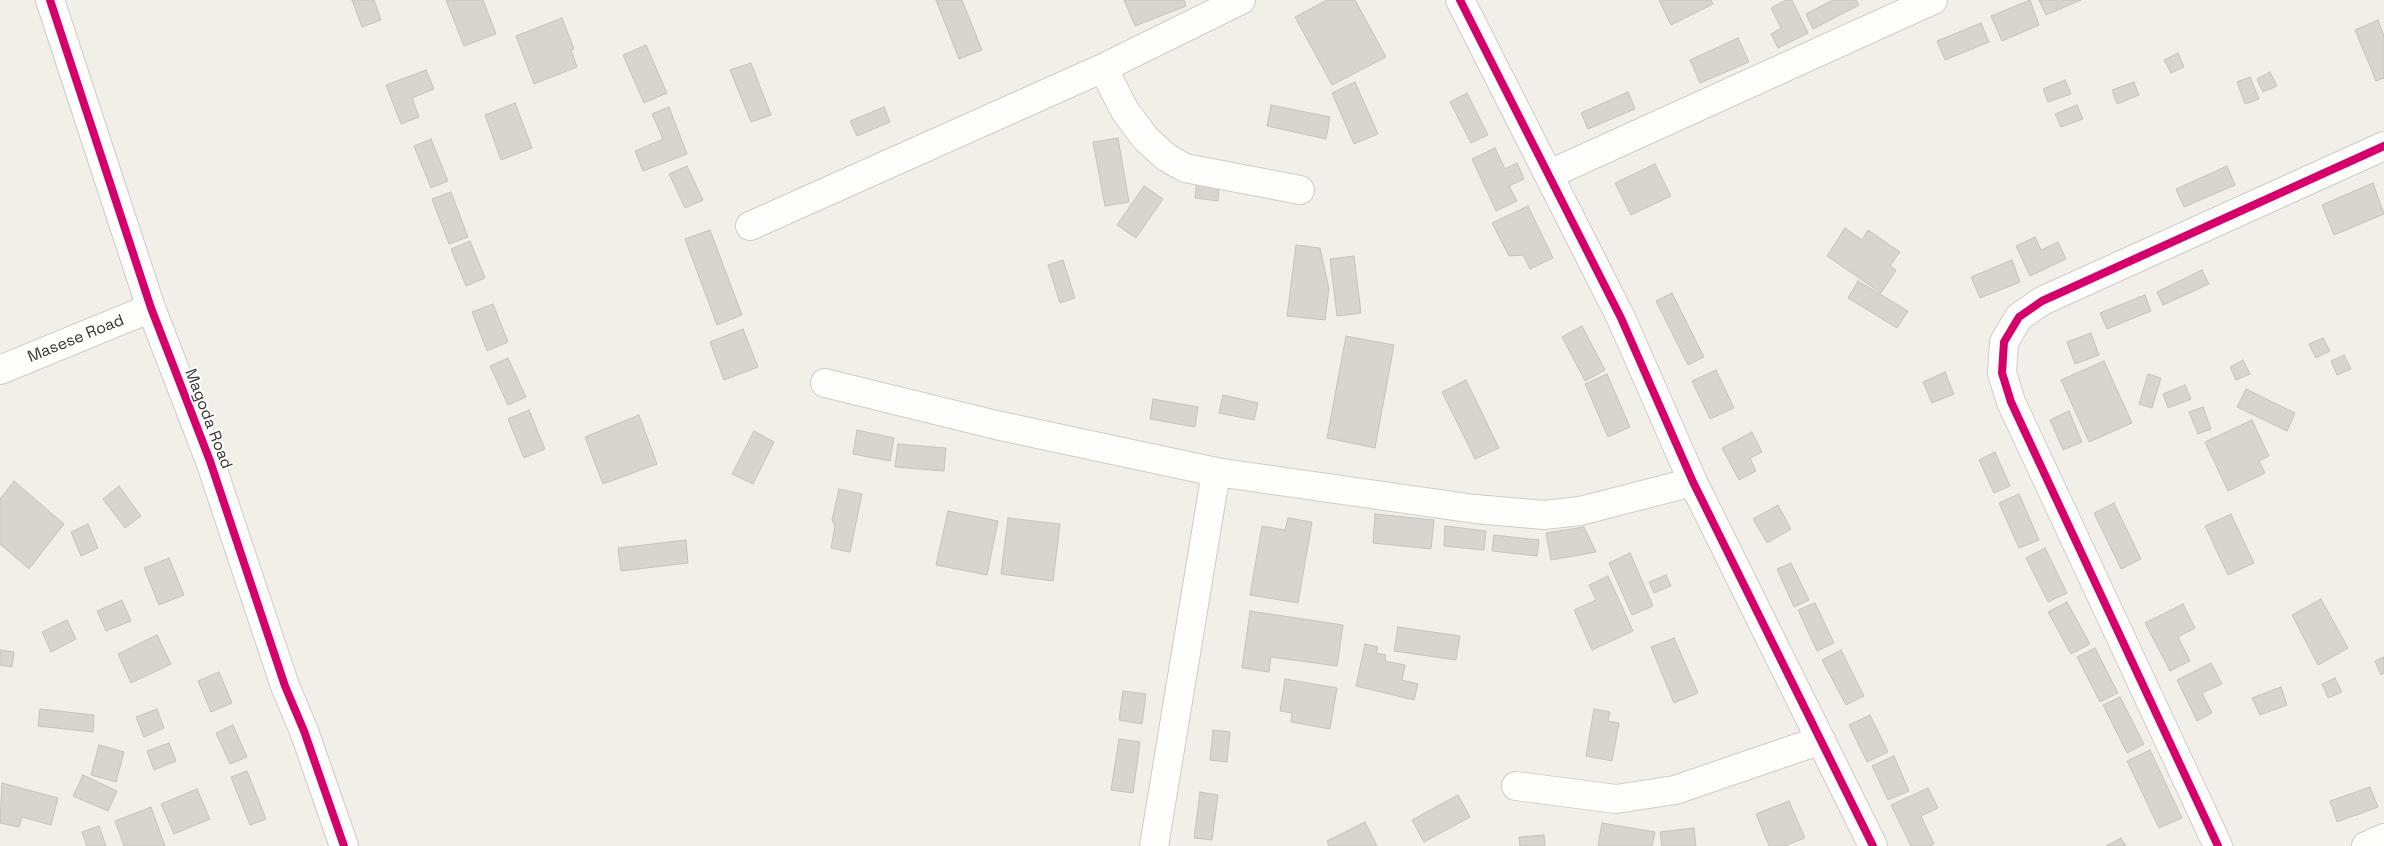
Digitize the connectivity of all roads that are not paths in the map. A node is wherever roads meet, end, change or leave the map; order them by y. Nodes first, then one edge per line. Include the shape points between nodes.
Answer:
1 (50, 0) edge
2 (1241, 0) edge
3 (1460, 0) edge
4 (1933, 0) edge
5 (1104, 68) junction
6 (2384, 146) edge
7 (1550, 174) junction
8 (1300, 190) dead end
9 (750, 226) dead end
10 (151, 308) junction
11 (0, 370) edge
12 (825, 383) dead end
13 (1216, 472) junction
14 (1692, 482) junction
15 (1821, 740) junction
16 (1516, 786) dead end
17 (2384, 838) edge
18 (344, 846) edge
19 (1154, 846) edge
20 (1872, 846) edge
21 (2218, 846) edge
22 (2366, 846) edge

1 - 10 street, Magoda Road
2 - 5 street
3 - 7 street
4 - 7 street
5 - 8 street via 1125,111 1146,139 1166,157 1185,168
5 - 9 street
6 - 21 street via 2042,300 2019,318 2004,342 2002,373 2011,402
7 - 14 street via 1621,318
10 - 11 street, Masese Road
10 - 18 street, Magoda Road via 210,461 285,686
12 - 13 street via 996,425
13 - 14 street via 1432,504 1544,515 1580,511
13 - 19 street
14 - 15 street
15 - 16 street via 1675,790 1616,799
15 - 20 street
17 - 22 street

